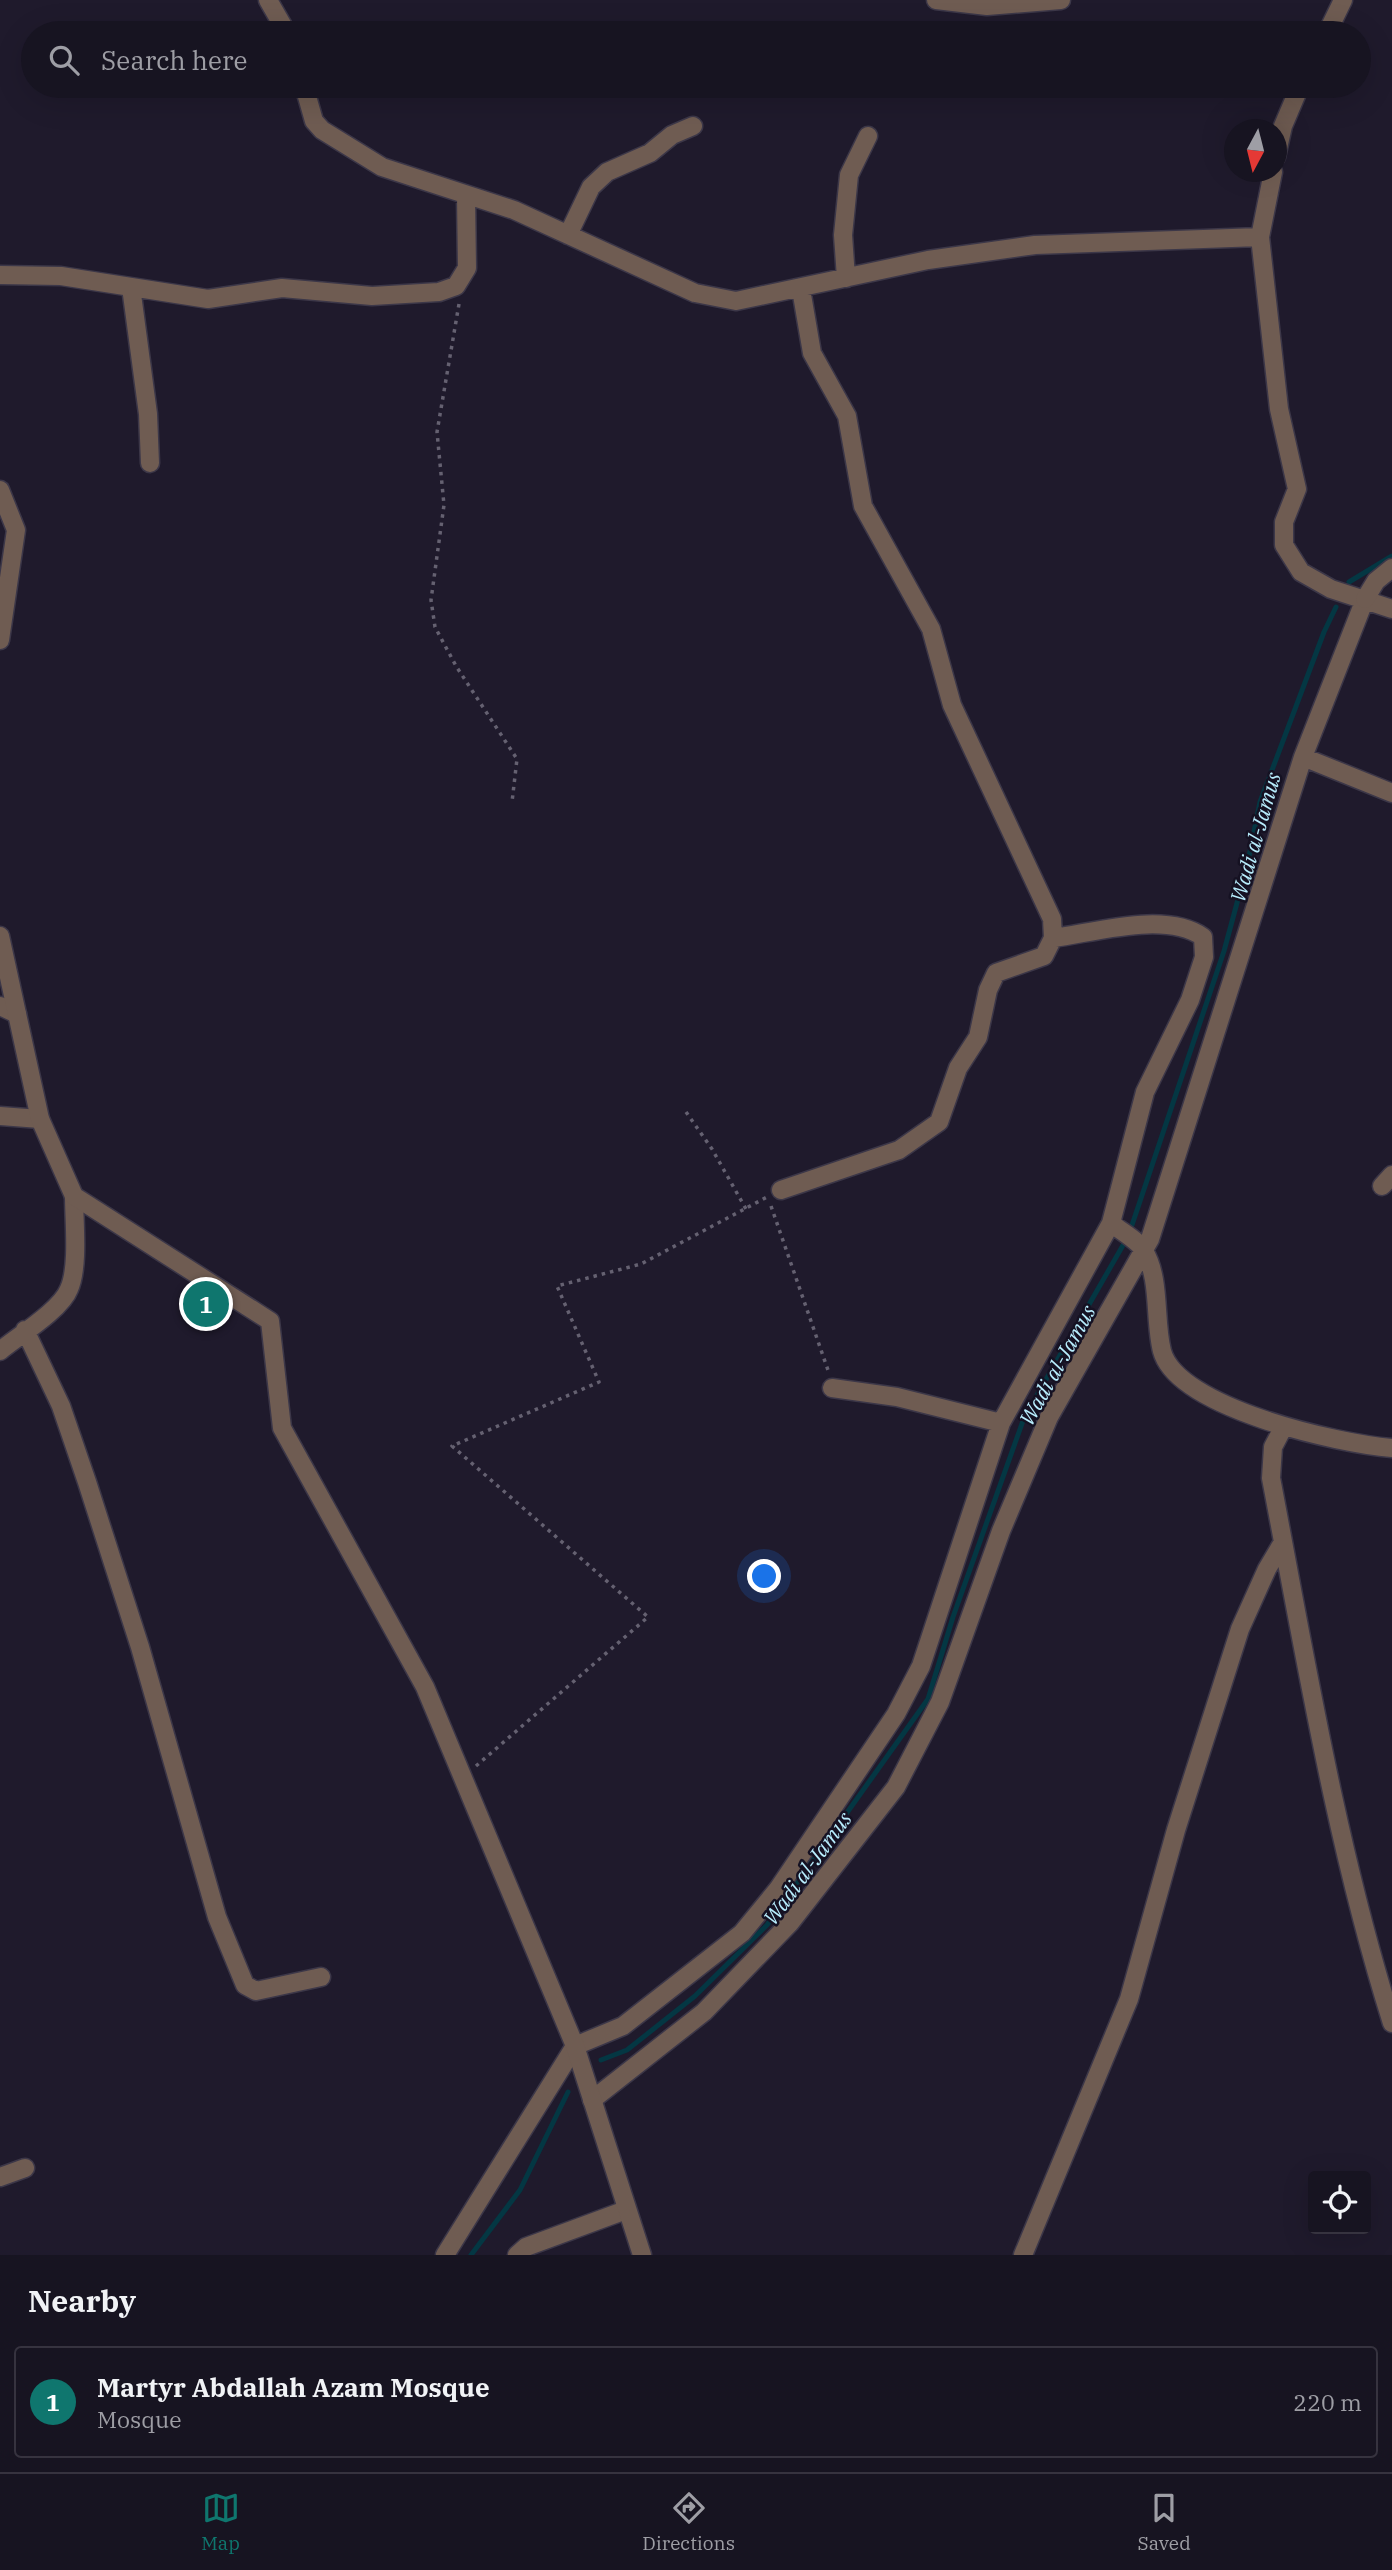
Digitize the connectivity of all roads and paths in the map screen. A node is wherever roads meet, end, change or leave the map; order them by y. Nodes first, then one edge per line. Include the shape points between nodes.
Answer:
1 (268, 0) edge
2 (936, 0) edge
3 (1061, 0) edge
4 (1343, 0) edge
5 (280, 21) edge
6 (1333, 21) edge
7 (307, 98) edge
8 (1295, 98) edge
9 (1286, 119) edge
10 (692, 126) dead end
11 (868, 136) dead end
12 (1271, 182) edge
13 (466, 196) junction
14 (568, 234) junction
15 (1260, 237) junction
16 (0, 275) edge
17 (464, 278) junction
18 (846, 278) junction
19 (131, 287) junction
20 (801, 289) junction
21 (150, 463) dead end
22 (0, 491) edge
23 (1392, 568) edge
24 (1365, 599) junction
25 (1392, 609) edge
26 (0, 640) edge
27 (1303, 757) junction
28 (1392, 793) edge
29 (512, 802) dead end
30 (0, 936) edge
31 (1054, 938) junction
32 (0, 1006) edge
33 (17, 1014) junction
34 (686, 1112) dead end
35 (0, 1116) edge
36 (40, 1119) junction
37 (774, 1193) junction
38 (74, 1196) junction
39 (746, 1209) junction
40 (1111, 1223) junction
41 (1144, 1250) junction
42 (25, 1331) junction
43 (0, 1351) edge
44 (832, 1388) joint
45 (1001, 1423) junction
46 (1284, 1426) junction
47 (1392, 1448) edge
48 (1283, 1542) junction
49 (464, 1776) junction
50 (321, 1977) dead end
51 (1392, 2023) edge
52 (575, 2046) junction
53 (592, 2100) junction
54 (25, 2168) dead end
55 (0, 2177) edge
56 (626, 2210) junction
57 (445, 2255) edge
58 (517, 2255) edge
59 (642, 2255) edge
60 (1023, 2255) edge

1 - 5 street
2 - 3 street via 987,6
4 - 6 street
7 - 13 street via 314,121 322,130 382,167
8 - 9 street
10 - 14 street via 650,153 607,172 591,187
11 - 18 street via 849,175 843,235
12 - 15 street
13 - 14 street via 514,210
13 - 17 street
14 - 20 street via 706,297 736,301
15 - 18 street via 1035,245 928,260
15 - 24 street via 1279,409 1296,477 1295,499 1284,522 1284,545 1301,572 1331,589
16 - 19 street via 61,276
17 - 19 street via 439,292 372,296 282,288 208,299
17 - 29 path via 437,432 444,505 431,600 435,627 456,666 517,759
18 - 20 street
19 - 21 street
20 - 31 street via 812,353 847,416 863,506 931,629 952,705 1040,886
22 - 26 street via 16,530
23 - 24 street
24 - 25 street
24 - 27 street
27 - 28 street
27 - 41 street
30 - 33 street
31 - 37 street via 1044,956 996,973 978,1038 958,1068 939,1122 899,1150
31 - 40 street via 1159,924 1188,927 1203,937 1204,957 1190,1000 1145,1092
32 - 33 street
33 - 36 street
34 - 39 path
35 - 36 street
36 - 38 street
37 - 39 path
37 - 44 path
38 - 42 street via 69,1289 62,1301
38 - 49 street via 270,1321 282,1428 425,1687
39 - 49 path via 641,1264 557,1286 599,1382 452,1446 648,1617
40 - 41 street
40 - 45 street
41 - 46 street via 1167,1364 1230,1409
41 - 53 street via 1048,1417 1001,1531 940,1702 897,1787 790,1923 704,2012
42 - 43 street
42 - 50 street via 61,1406 87,1482 140,1647 217,1917 245,1985 256,1991
44 - 45 street via 897,1397
45 - 52 street via 921,1666 896,1714 785,1879 742,1933 623,2026
46 - 47 street
46 - 48 street via 1273,1447 1270,1469
48 - 51 street via 1332,1800 1359,1915
48 - 60 street via 1240,1629 1129,1998
49 - 52 street
52 - 53 street
52 - 57 street
53 - 56 street
54 - 55 street
56 - 58 street via 526,2246
56 - 59 street

